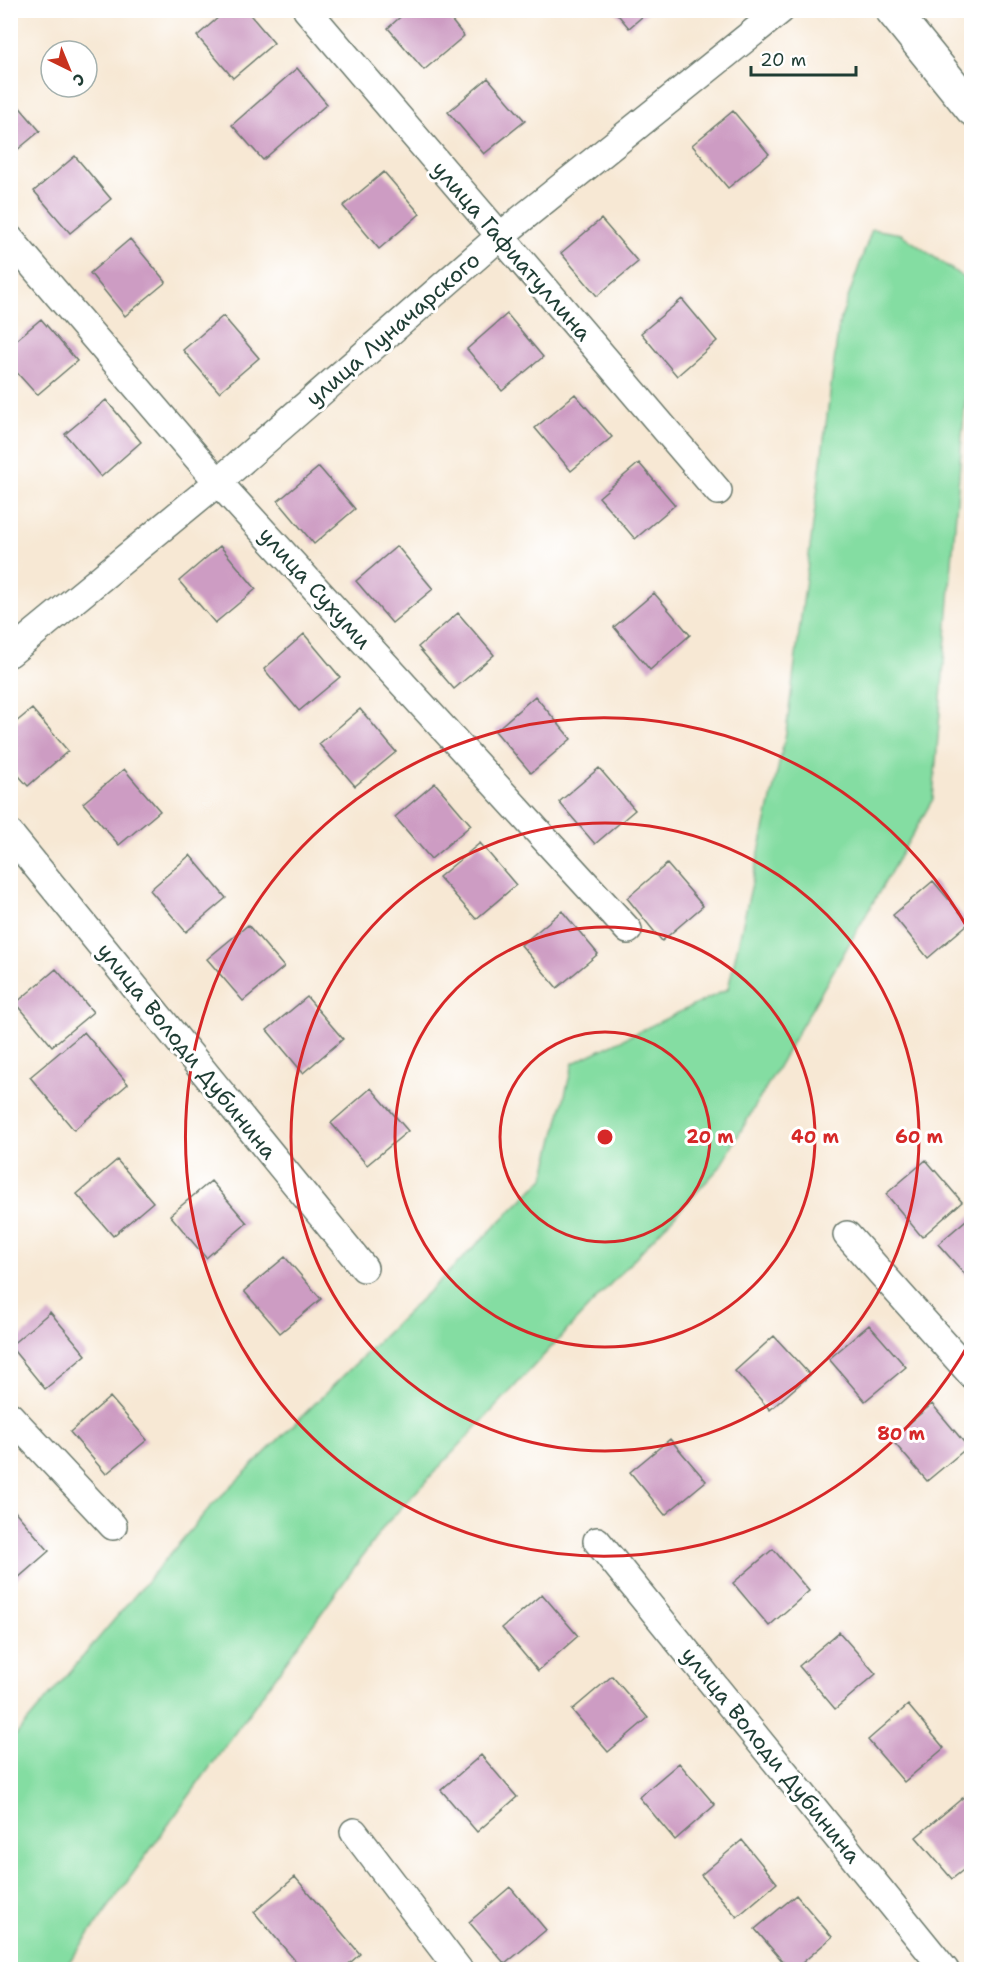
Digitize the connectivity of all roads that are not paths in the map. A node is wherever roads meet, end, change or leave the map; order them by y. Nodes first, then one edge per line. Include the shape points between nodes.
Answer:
1 (307, 10) edge
2 (781, 10) edge
3 (892, 10) edge
4 (972, 109) edge
5 (499, 237) junction
6 (10, 239) edge
7 (218, 482) junction
8 (718, 491) dead end
9 (10, 653) edge
10 (10, 834) edge
11 (628, 930) dead end
12 (847, 1235) dead end
13 (364, 1268) dead end
14 (972, 1375) edge
15 (10, 1416) edge
16 (113, 1526) dead end
17 (597, 1541) dead end
18 (354, 1832) dead end
19 (459, 1970) edge
20 (945, 1970) edge

1 - 5 street, улица Гафиатуллина
2 - 5 street, улица Луначарского
3 - 4 street
5 - 7 street, улица Луначарского
5 - 8 street, улица Гафиатуллина
6 - 7 street, улица Сухуми
7 - 9 street, улица Луначарского
7 - 11 street, улица Сухуми
10 - 13 street, улица Володи Дубинина
12 - 14 street
15 - 16 street
17 - 20 street, улица Володи Дубинина
18 - 19 street

